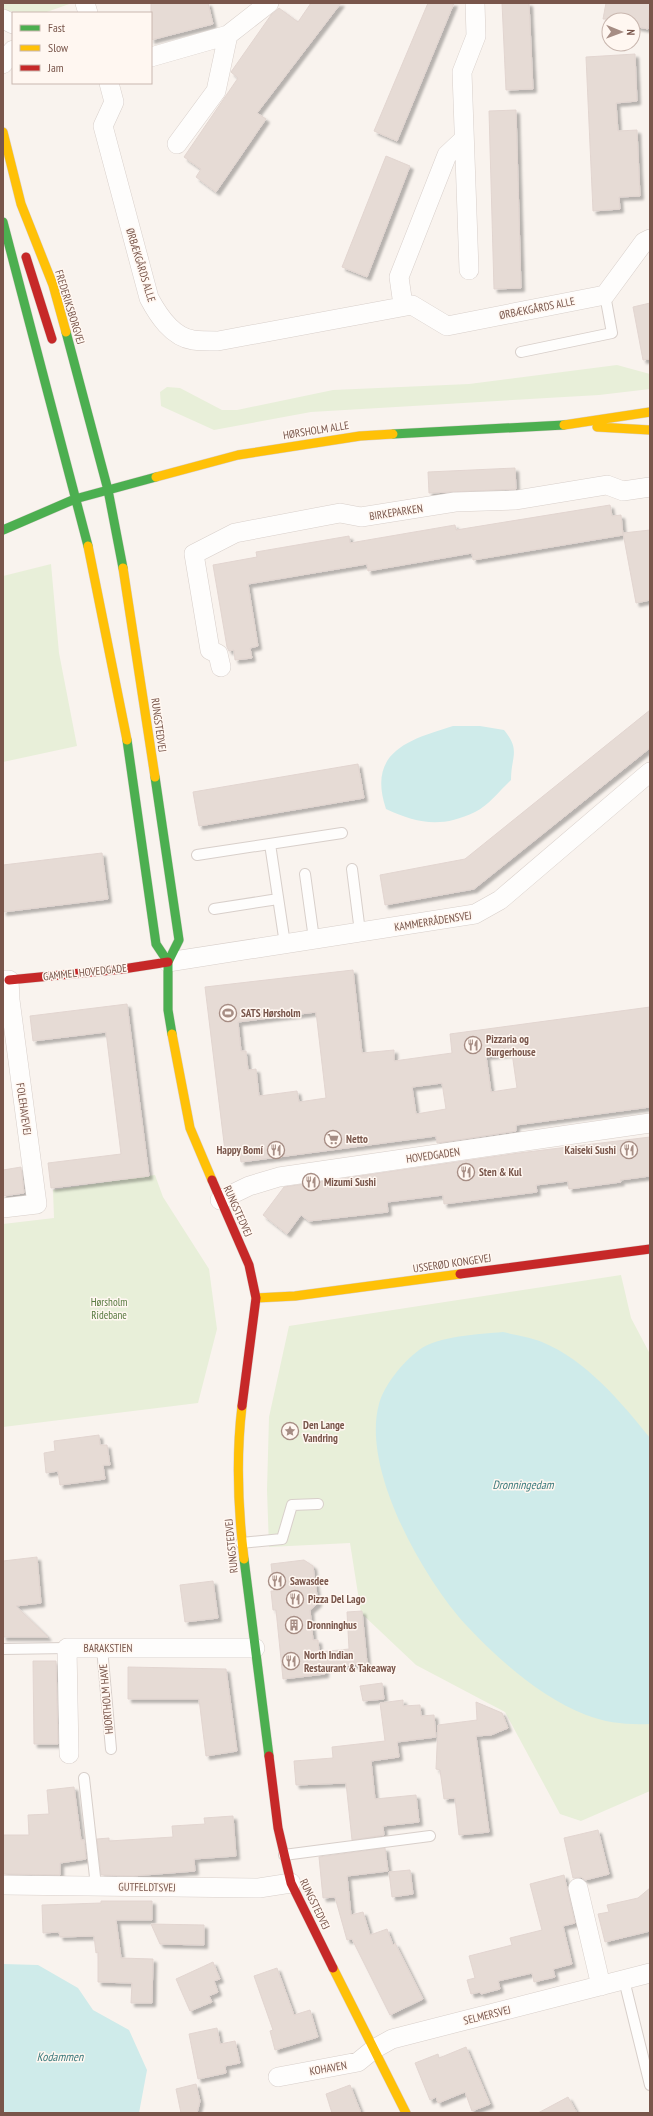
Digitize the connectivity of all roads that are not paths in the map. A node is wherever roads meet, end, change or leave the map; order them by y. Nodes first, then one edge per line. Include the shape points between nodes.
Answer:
1 (269, 3) edge
2 (475, 3) edge
3 (3, 19) edge
4 (12, 24) edge
5 (228, 35) junction
6 (12, 51) edge
7 (152, 57) edge
8 (3, 64) edge
9 (109, 84) edge
10 (3, 132) edge
11 (464, 139) junction
12 (177, 144) dead end
13 (3, 214) edge
14 (3, 222) edge
15 (17, 231) dead end
16 (650, 239) edge
17 (21, 245) dead end
18 (469, 270) dead end
19 (605, 295) junction
20 (403, 305) junction
21 (55, 350) dead end
22 (521, 352) dead end
23 (650, 412) edge
24 (568, 425) junction
25 (650, 430) edge
26 (92, 468) dead end
27 (650, 487) edge
28 (108, 490) junction
29 (75, 499) junction
30 (93, 522) dead end
31 (3, 530) edge
32 (122, 623) dead end
33 (221, 667) dead end
34 (650, 772) edge
35 (161, 819) junction
36 (342, 833) dead end
37 (270, 844) junction
38 (197, 855) dead end
39 (352, 869) dead end
40 (305, 874) dead end
41 (278, 899) junction
42 (214, 909) dead end
43 (360, 932) junction
44 (314, 939) junction
45 (285, 944) junction
46 (168, 962) junction
47 (6, 980) edge
48 (650, 1123) edge
49 (220, 1200) junction
50 (3, 1208) edge
51 (650, 1249) edge
52 (256, 1298) junction
53 (318, 1504) dead end
54 (241, 1543) junction
55 (67, 1648) junction
56 (102, 1648) junction
57 (255, 1648) junction
58 (3, 1649) edge
59 (111, 1750) dead end
60 (69, 1754) dead end
61 (84, 1778) dead end
62 (430, 1836) dead end
63 (284, 1855) junction
64 (291, 1883) junction
65 (3, 1885) edge
66 (96, 1886) junction
67 (578, 1888) dead end
68 (650, 1973) edge
69 (624, 1980) junction
70 (601, 1986) junction
71 (374, 2049) junction
72 (278, 2077) dead end
73 (650, 2085) edge
74 (406, 2113) edge

1 - 5 street
2 - 11 street via 476,36 462,72
3 - 4 street
5 - 7 street
5 - 12 street via 216,92
6 - 8 street
9 - 20 street, ØRBÆKGÅRDS ALLE via 114,102 103,126 149,298 160,319 176,332 192,340 218,341
10 - 28 main road, FREDERIKSBORGVEJ via 21,204 52,284
11 - 18 street
11 - 20 street via 447,154 398,277
13 - 15 main road
14 - 29 main road
16 - 19 street via 644,242
17 - 21 main road
19 - 20 street, ØRBÆKGÅRDS ALLE via 446,326 416,306
19 - 22 lane via 612,333
23 - 24 main road, HØRSHOLM ALLE
24 - 25 main road, HØRSHOLM ALLE
24 - 28 main road, HØRSHOLM ALLE via 360,436 238,455
26 - 28 main road
27 - 33 street, BIRKEPARKEN via 623,491 607,485 516,500 454,502 361,517 340,513 235,533 194,554 210,650 218,654
28 - 29 main road, HØRSHOLM ALLE
28 - 35 main road, RUNGSTEDVEJ via 130,602
29 - 30 main road
29 - 31 main road, HØRSHOLM ALLE
29 - 46 main road via 106,628 129,748 156,944
32 - 35 main road via 134,682 148,780
34 - 43 street, KAMMERRÅDENSVEJ via 500,900 475,914
35 - 46 main road, RUNGSTEDVEJ via 179,940
36 - 37 lane
37 - 38 lane
37 - 41 lane
39 - 43 lane
40 - 44 lane
41 - 42 lane
41 - 45 lane
43 - 44 street, KAMMERRÅDENSVEJ
44 - 45 street, KAMMERRÅDENSVEJ
45 - 46 street, KAMMERRÅDENSVEJ
46 - 47 main road, GAMMEL HOVEDGADE
46 - 49 main road, RUNGSTEDVEJ via 168,1010 183,1099 190,1128
47 - 50 street, FOLEHAVEVEJ via 37,1204
48 - 49 street, HOVEDGADEN via 279,1178 249,1186
49 - 52 main road, RUNGSTEDVEJ via 248,1265
51 - 52 main road, USSERØD KONGEVEJ via 295,1296
52 - 54 main road, RUNGSTEDVEJ via 238,1441
53 - 54 lane via 292,1505 282,1539
54 - 57 main road, RUNGSTEDVEJ
55 - 56 street, BARAKSTIEN
55 - 58 lane
55 - 60 street, BARAKSTIEN
56 - 57 street, BARAKSTIEN
56 - 59 lane, HJORTHOLM HAVE
57 - 63 main road, RUNGSTEDVEJ via 278,1828
61 - 66 lane
62 - 63 lane
63 - 64 main road, RUNGSTEDVEJ
64 - 66 street, GUTFELDTSVEJ via 259,1888
64 - 71 main road, RUNGSTEDVEJ
65 - 66 street, GUTFELDTSVEJ
67 - 70 street
68 - 69 street, SELMERSVEJ
69 - 70 street, SELMERSVEJ
69 - 73 lane
70 - 71 street, SELMERSVEJ via 392,2039
71 - 72 street, KOHAVEN via 358,2062
71 - 74 main road, RUNGSTEDVEJ

